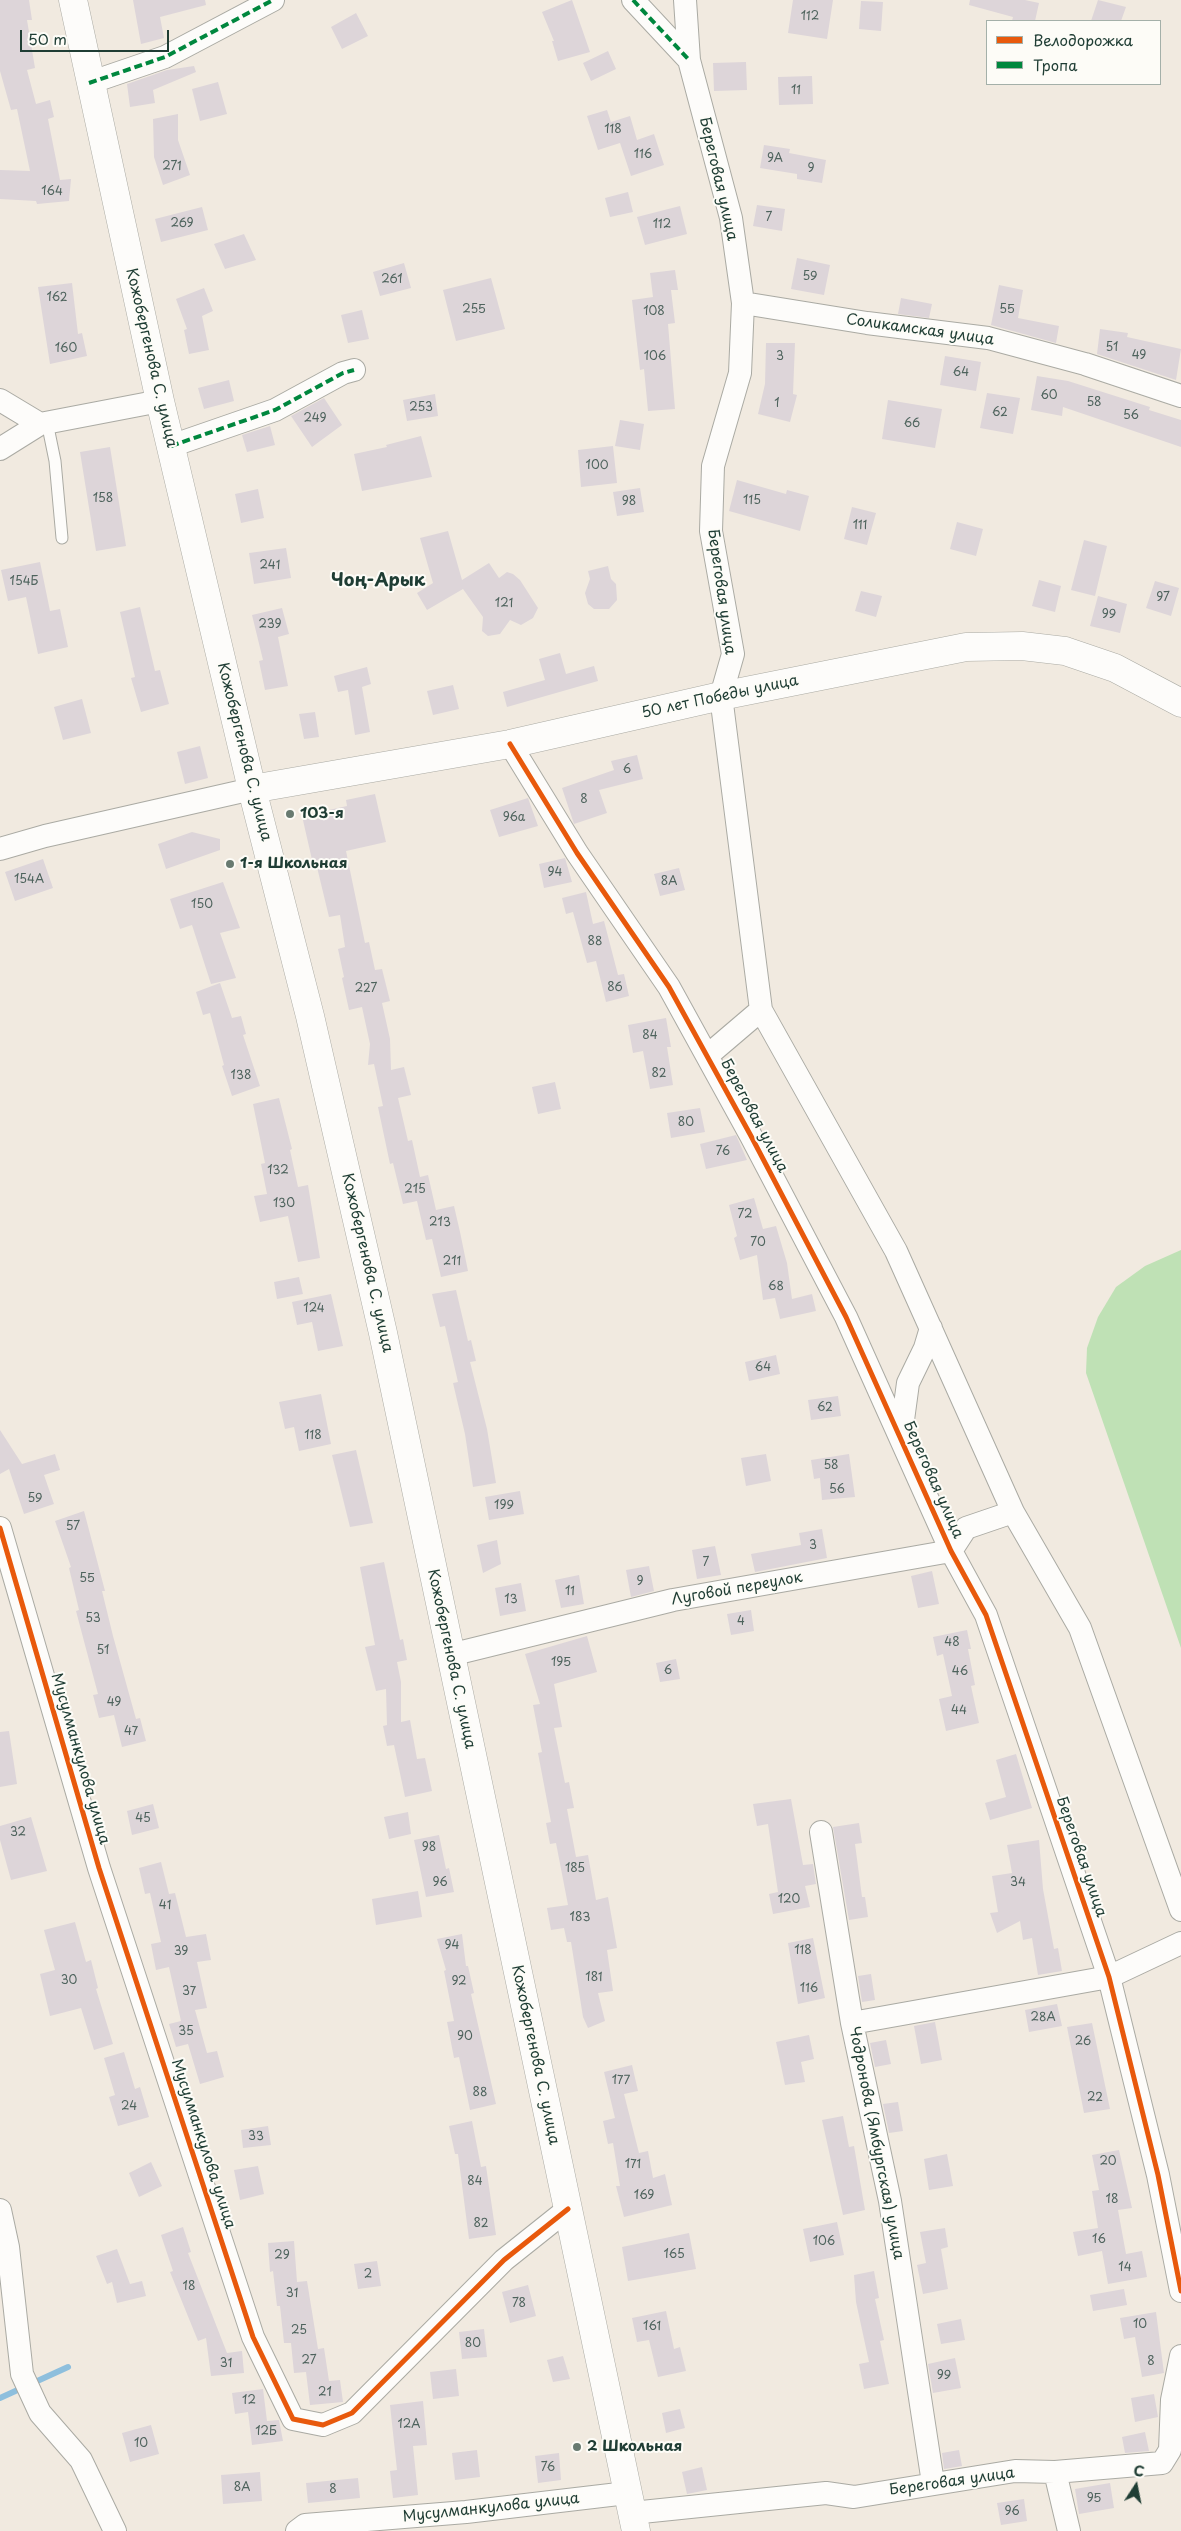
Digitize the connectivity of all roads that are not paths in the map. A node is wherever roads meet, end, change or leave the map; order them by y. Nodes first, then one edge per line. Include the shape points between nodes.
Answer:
1 (72, 0) edge
2 (273, 0) edge
3 (633, 0) edge
4 (685, 0) edge
5 (689, 60) junction
6 (89, 82) junction
7 (742, 303) junction
8 (354, 370) dead end
9 (1181, 396) edge
10 (0, 400) edge
11 (160, 401) junction
12 (43, 423) junction
13 (171, 446) junction
14 (0, 450) edge
15 (62, 538) dead end
16 (721, 696) junction
17 (1181, 702) edge
18 (510, 744) junction
19 (252, 789) junction
20 (0, 849) edge
21 (762, 1010) junction
22 (707, 1056) junction
23 (931, 1328) junction
24 (898, 1433) junction
25 (1014, 1512) junction
26 (0, 1528) edge
27 (951, 1551) junction
28 (450, 1655) junction
29 (821, 1832) dead end
30 (1181, 1910) edge
31 (1181, 1943) edge
32 (1109, 1977) junction
33 (852, 2023) junction
34 (568, 2209) junction
35 (0, 2210) edge
36 (1181, 2291) edge
37 (1181, 2356) edge
38 (1054, 2472) junction
39 (932, 2483) junction
40 (632, 2513) edge
41 (115, 2531) edge
42 (297, 2531) edge
43 (1069, 2531) edge

1 - 6 main road, Кожобергенова С. улица
2 - 6 street via 165,57
3 - 5 street
4 - 5 street, Береговая улица
5 - 7 street, Береговая улица via 730,218
6 - 11 main road, Кожобергенова С. улица
7 - 9 street, Соликамская улица via 988,338 1085,364
7 - 16 street, Береговая улица via 740,373 713,466 711,531 732,654
8 - 13 street via 275,410
10 - 12 street
11 - 12 street
11 - 13 main road, Кожобергенова С. улица
12 - 14 street
12 - 15 lane via 55,461
13 - 19 main road, Кожобергенова С. улица
16 - 17 main road, 50 лет Победы улица via 966,647 1022,646 1065,651 1115,668
16 - 18 main road, 50 лет Победы улица
16 - 21 street, Береговая улица
18 - 19 main road, 50 лет Победы улица
18 - 22 street, Береговая улица via 577,853 669,987
19 - 20 street
19 - 28 main road, Кожобергенова С. улица via 310,1016 384,1333
21 - 22 street, Береговая улица
21 - 23 street, Береговая улица via 896,1251
22 - 24 street, Береговая улица via 846,1317
23 - 24 street via 908,1384
23 - 25 street, Береговая улица
24 - 27 street, Береговая улица
25 - 27 street via 966,1528
25 - 30 street, Береговая улица via 1080,1628
26 - 34 street, Мусулманкулова улица via 108,1896 253,2337 293,2419 323,2425 352,2413 504,2260
27 - 28 street, Луговой переулок via 673,1600
27 - 32 street, Береговая улица via 986,1615
28 - 34 main road, Кожобергенова С. улица
29 - 33 street, Чодронова (Ямбургская) улица
31 - 32 street
32 - 33 street
32 - 36 street, Береговая улица via 1158,2175
33 - 39 street, Чодронова (Ямбургская) улица via 890,2201
34 - 40 main road, Кожобергенова С. улица
35 - 41 street via 8,2247 22,2374 40,2413 81,2460
37 - 38 street, Береговая улица via 1172,2400 1170,2450 1162,2463
38 - 39 street, Береговая улица via 1015,2471
38 - 43 street
39 - 40 street, Береговая улица via 854,2497 826,2493
40 - 42 street, Мусулманкулова улица via 466,2512 305,2526

